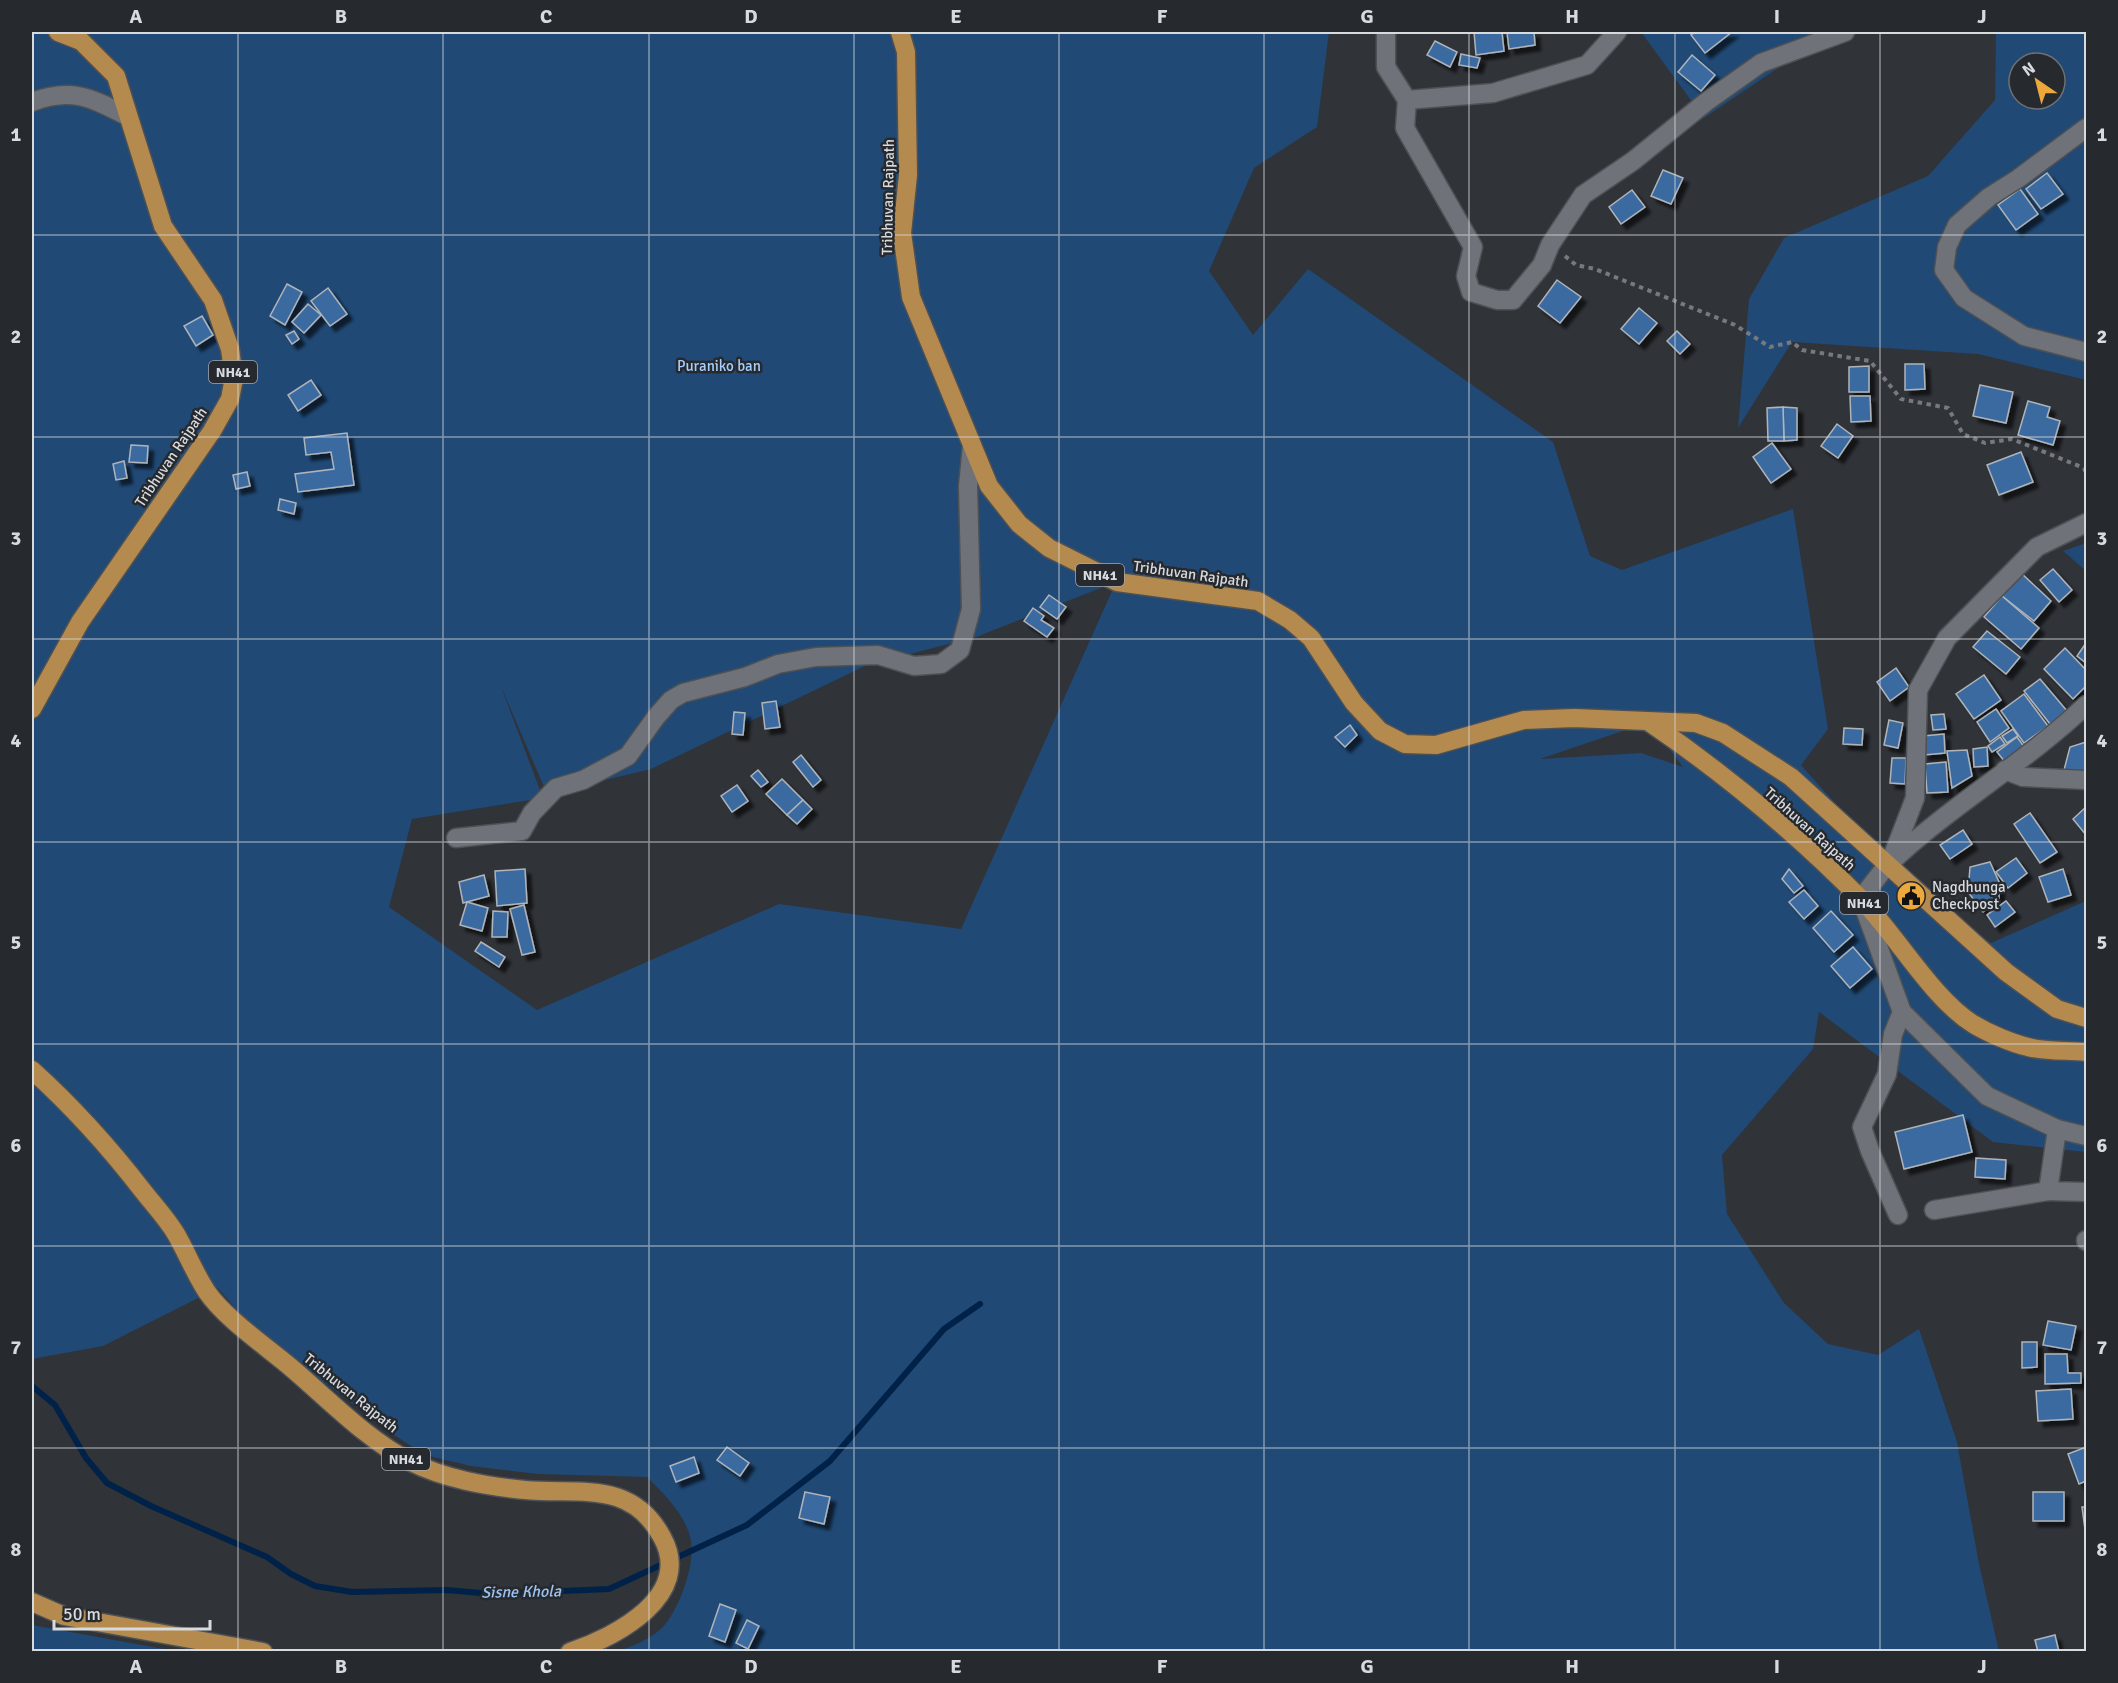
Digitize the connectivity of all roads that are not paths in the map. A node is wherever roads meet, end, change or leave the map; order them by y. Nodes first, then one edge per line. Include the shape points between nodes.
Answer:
1 (58, 32) edge
2 (900, 32) edge
3 (1386, 32) edge
4 (1617, 32) edge
5 (1845, 32) edge
6 (1407, 100) junction
7 (32, 102) edge
8 (127, 116) junction
9 (2086, 128) edge
10 (2086, 352) edge
11 (972, 445) junction
12 (2086, 523) edge
13 (2086, 705) edge
14 (32, 709) edge
15 (1649, 722) junction
16 (2005, 770) junction
17 (2086, 780) edge
18 (456, 838) dead end
19 (1889, 864) junction
20 (1861, 899) junction
21 (1902, 1012) junction
22 (2086, 1018) edge
23 (2086, 1052) edge
24 (32, 1070) edge
25 (2057, 1129) junction
26 (2086, 1136) edge
27 (2048, 1191) junction
28 (2086, 1192) edge
29 (1934, 1210) dead end
30 (1898, 1215) dead end
31 (32, 1602) edge
32 (263, 1652) edge
33 (570, 1652) edge

1 - 8 highway, Tribhuvan Rajpath / NH41 via 81,41 116,76
2 - 11 highway, Tribhuvan Rajpath / NH41 via 906,52 908,175 902,233 905,266 911,297
3 - 6 street via 1386,67
4 - 6 street via 1587,65 1493,93
5 - 6 street via 1761,63 1583,195 1550,245 1542,265 1513,300 1471,292 1466,276 1473,247 1405,128
7 - 8 street via 45,97 86,96
8 - 14 highway, Tribhuvan Rajpath / NH41 via 163,226 213,300 230,349 234,378 230,399 212,431 80,622
9 - 10 street via 1989,197 1957,225 1947,247 1944,270 1964,298 2024,336
11 - 15 highway, Tribhuvan Rajpath / NH41 via 990,486 1019,524 1049,548 1117,582 1258,601 1311,638 1354,703 1380,731 1406,744 1436,745 1524,720
11 - 18 street via 968,486 971,609 960,650 940,663 914,666 878,655 816,657 778,664 683,693 656,717 628,756 583,780 556,788 537,806 522,831
12 - 19 street via 2037,547 1947,638 1918,690 1915,798
13 - 16 street
15 - 19 highway, Tribhuvan Rajpath / NH41 via 1696,723 1723,733 1791,777
15 - 20 highway, Tribhuvan Rajpath / NH41 via 1704,760 1789,830
16 - 17 street via 2023,777
16 - 19 street
19 - 20 street
19 - 22 highway, Tribhuvan Rajpath / NH41 via 2006,972 2057,1009
20 - 21 street
20 - 23 highway, Tribhuvan Rajpath / NH41 via 1932,986 1973,1024 2028,1048
21 - 25 street via 1987,1096
21 - 30 street via 1893,1034 1887,1074 1862,1126
24 - 33 highway, Tribhuvan Rajpath / NH41 via 101,1138 175,1233 208,1293 368,1433 408,1461 454,1479 527,1490 588,1490 613,1495 636,1506 652,1520 664,1539 670,1564 664,1586 636,1620 597,1643
25 - 26 street
25 - 27 street
27 - 28 street
27 - 29 street
31 - 32 highway via 64,1616

